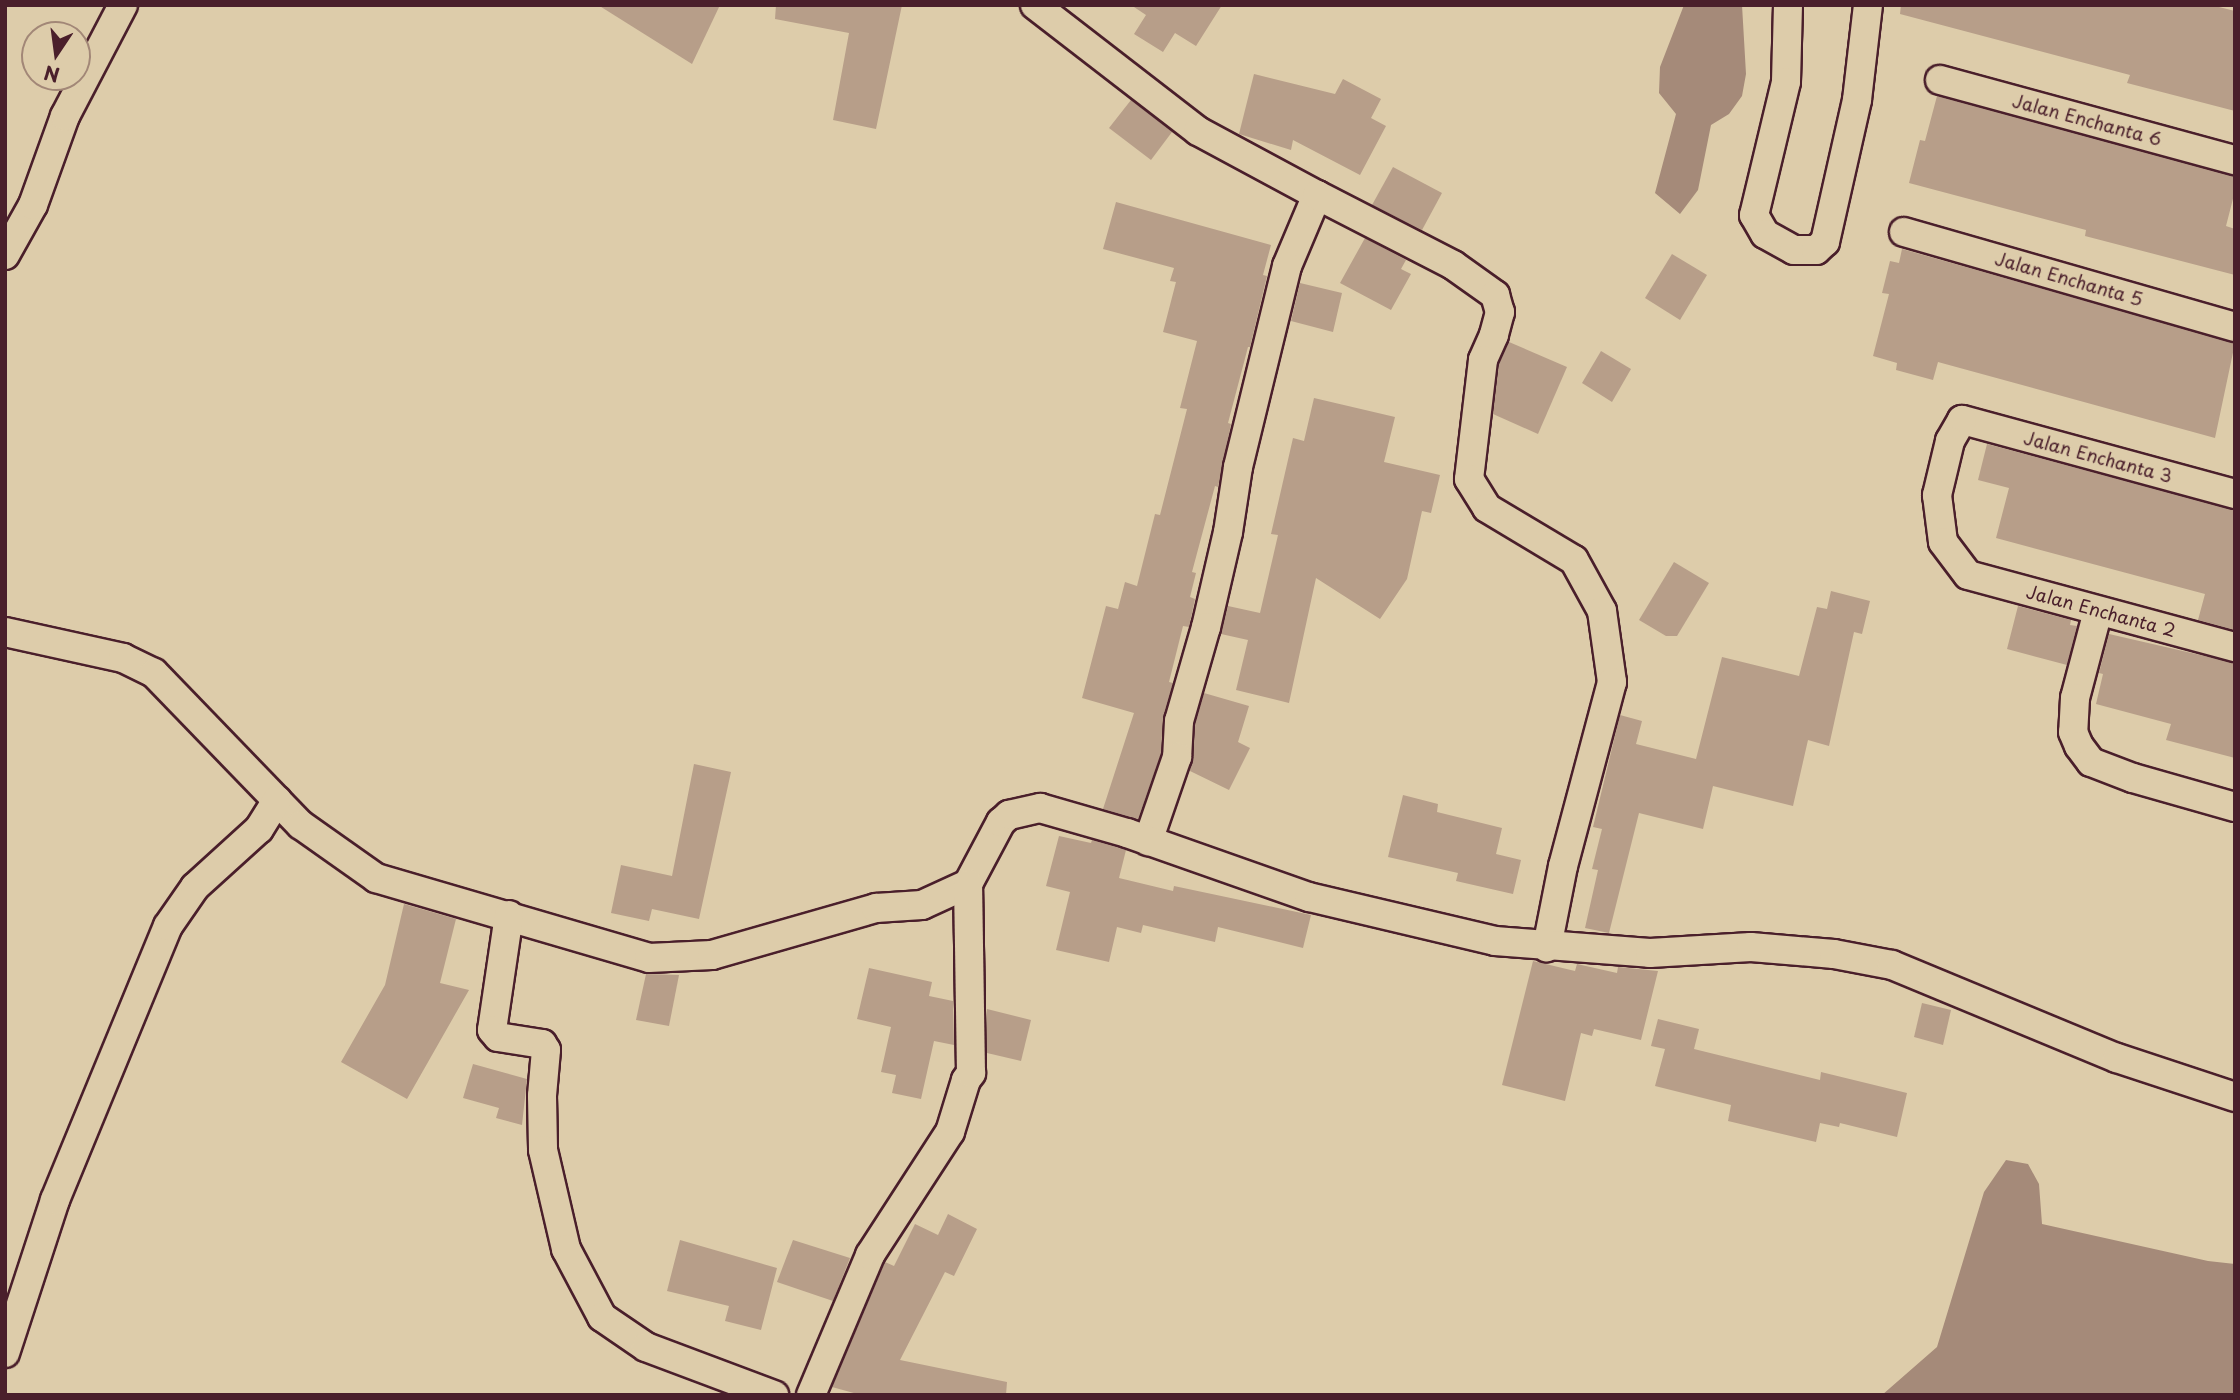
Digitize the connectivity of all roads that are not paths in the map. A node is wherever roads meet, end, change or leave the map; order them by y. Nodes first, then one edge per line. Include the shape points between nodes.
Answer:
1 (123, 5) edge
2 (1035, 5) edge
3 (1788, 5) edge
4 (1868, 5) edge
5 (1940, 80) dead end
6 (2235, 160) edge
7 (1317, 195) junction
8 (1904, 232) dead end
9 (5, 255) edge
10 (2235, 327) edge
11 (2235, 494) edge
12 (1968, 575) joint
13 (2098, 611) junction
14 (5, 632) edge
15 (2235, 647) edge
16 (277, 800) junction
17 (2235, 807) edge
18 (1148, 841) junction
19 (968, 884) junction
20 (509, 915) junction
21 (1547, 947) junction
22 (2235, 1097) edge
23 (5, 1353) edge
24 (774, 1395) edge
25 (811, 1395) edge

1 - 9 street via 65,116 33,205
2 - 7 street via 1199,131
3 - 4 street via 1786,82 1754,215 1765,234 1794,250 1816,250 1825,242 1857,100
5 - 6 street, Jalan Enchanta 6
7 - 18 street via 1287,266 1238,467 1206,627 1179,721 1177,757
7 - 21 street via 1453,265 1496,295 1500,312 1483,360 1469,479 1487,508 1574,560 1602,611 1612,682 1563,866
8 - 10 street, Jalan Enchanta 5
11 - 12 street, Jalan Enchanta 3 via 1962,420 1950,441 1937,495 1943,542
12 - 13 street, Jalan Enchanta 2
13 - 15 street, Jalan Enchanta 2
13 - 17 street via 2075,698 2073,732 2091,762
14 - 16 street via 122,658 154,673
16 - 20 street via 301,825 376,877
16 - 23 street via 259,829 195,887 167,926 55,1200
18 - 19 street via 1031,808 1001,822
18 - 21 street via 1309,897 1495,941
19 - 20 street via 922,905 876,908 712,955 649,958
19 - 25 street via 971,1073 950,1132 870,1255
20 - 24 street via 492,1030 498,1037 542,1044 546,1050 543,1150 566,1249 602,1317 646,1347
21 - 22 street via 1650,953 1751,947 1860,958 1923,976 2117,1058

